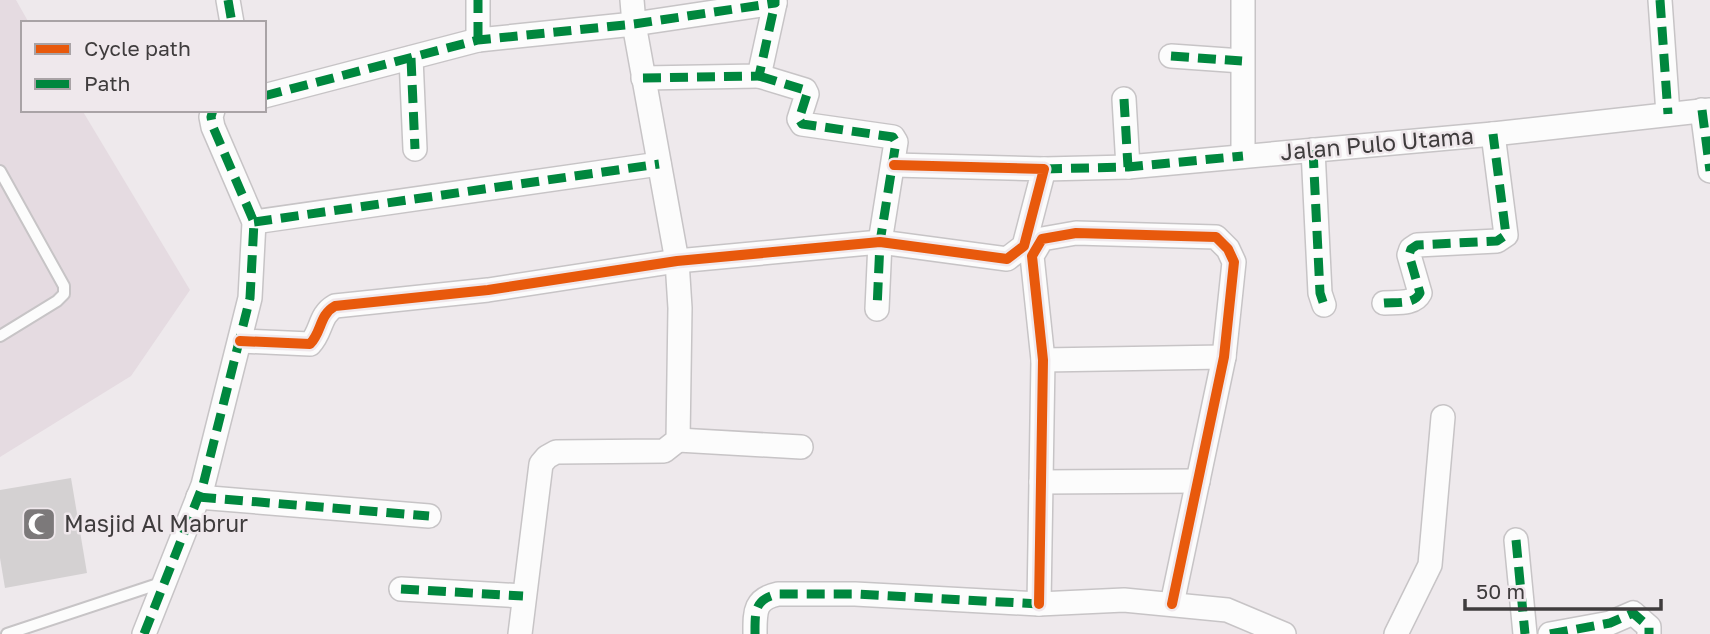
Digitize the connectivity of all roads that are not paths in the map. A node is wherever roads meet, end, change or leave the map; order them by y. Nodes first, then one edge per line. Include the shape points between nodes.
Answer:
1 (228, 0) edge
2 (478, 0) edge
3 (632, 0) edge
4 (1243, 0) edge
5 (1660, 0) edge
6 (775, 2) edge
7 (232, 21) edge
8 (634, 24) junction
9 (478, 40) junction
10 (1171, 56) dead end
11 (411, 58) junction
12 (1241, 61) junction
13 (759, 76) junction
14 (643, 78) junction
15 (266, 95) edge
16 (1124, 99) dead end
17 (1706, 110) edge
18 (212, 112) edge
19 (1668, 114) junction
20 (1493, 134) junction
21 (415, 149) dead end
22 (1313, 150) junction
23 (1243, 156) junction
24 (659, 164) junction
25 (894, 164) junction
26 (1128, 167) junction
27 (1044, 169) junction
28 (0, 171) edge
29 (1710, 171) edge
30 (254, 222) junction
31 (880, 242) junction
32 (677, 261) junction
33 (1384, 303) dead end
34 (1324, 305) dead end
35 (877, 309) dead end
36 (0, 336) edge
37 (240, 341) junction
38 (1224, 357) junction
39 (1043, 360) junction
40 (1443, 417) dead end
41 (678, 440) junction
42 (801, 447) dead end
43 (1198, 481) junction
44 (1041, 482) junction
45 (198, 497) junction
46 (429, 516) dead end
47 (1516, 540) dead end
48 (164, 582) junction
49 (401, 589) dead end
50 (523, 596) junction
51 (1039, 604) junction
52 (1172, 604) junction
53 (146, 628) edge
54 (7, 634) edge
55 (520, 634) edge
56 (755, 634) edge
57 (1284, 634) edge
58 (1396, 634) edge
59 (1525, 634) edge
60 (1550, 634) edge
61 (1649, 634) edge

1 - 7 street
2 - 9 street
3 - 8 street
4 - 12 street
5 - 19 street
6 - 8 street
6 - 13 street
8 - 9 street
8 - 14 street
9 - 11 street
10 - 12 street
11 - 15 street
11 - 21 street
12 - 23 street
13 - 14 street
13 - 25 street via 805,90 802,124 893,137
14 - 24 street
16 - 26 street
17 - 19 street, Jalan Pulo Utama
17 - 29 street
18 - 30 street via 213,127
19 - 20 street, Jalan Pulo Utama
20 - 22 street, Jalan Pulo Utama
20 - 33 street via 1506,235 1497,241 1416,245 1409,254 1418,298
22 - 23 street, Jalan Pulo Utama
22 - 34 street
23 - 26 street, Jalan Pulo Utama
24 - 30 street
24 - 32 street
25 - 27 street, Jalan Pulo Utama
25 - 31 street
26 - 27 street, Jalan Pulo Utama
27 - 31 street via 1024,246 1007,258
28 - 36 lane via 64,286 64,295
30 - 37 street via 250,299
31 - 32 street
31 - 35 street
32 - 37 street via 488,290 335,306 324,315 310,344
32 - 41 street
37 - 45 street
38 - 39 street
38 - 39 street via 1234,262 1216,237 1076,233 1042,239 1032,256
38 - 43 street
39 - 44 street
40 - 58 street via 1430,565
41 - 42 street
41 - 50 street via 664,451 556,452 547,457 541,464
43 - 44 street
43 - 52 street
44 - 51 street
45 - 46 street
45 - 48 street
47 - 59 street
48 - 53 street
48 - 54 lane
49 - 50 street
50 - 55 street
51 - 52 street via 1124,600
51 - 56 street via 778,594 766,596 759,604
52 - 57 street via 1227,610
60 - 61 street via 1610,623 1633,613 1649,627

